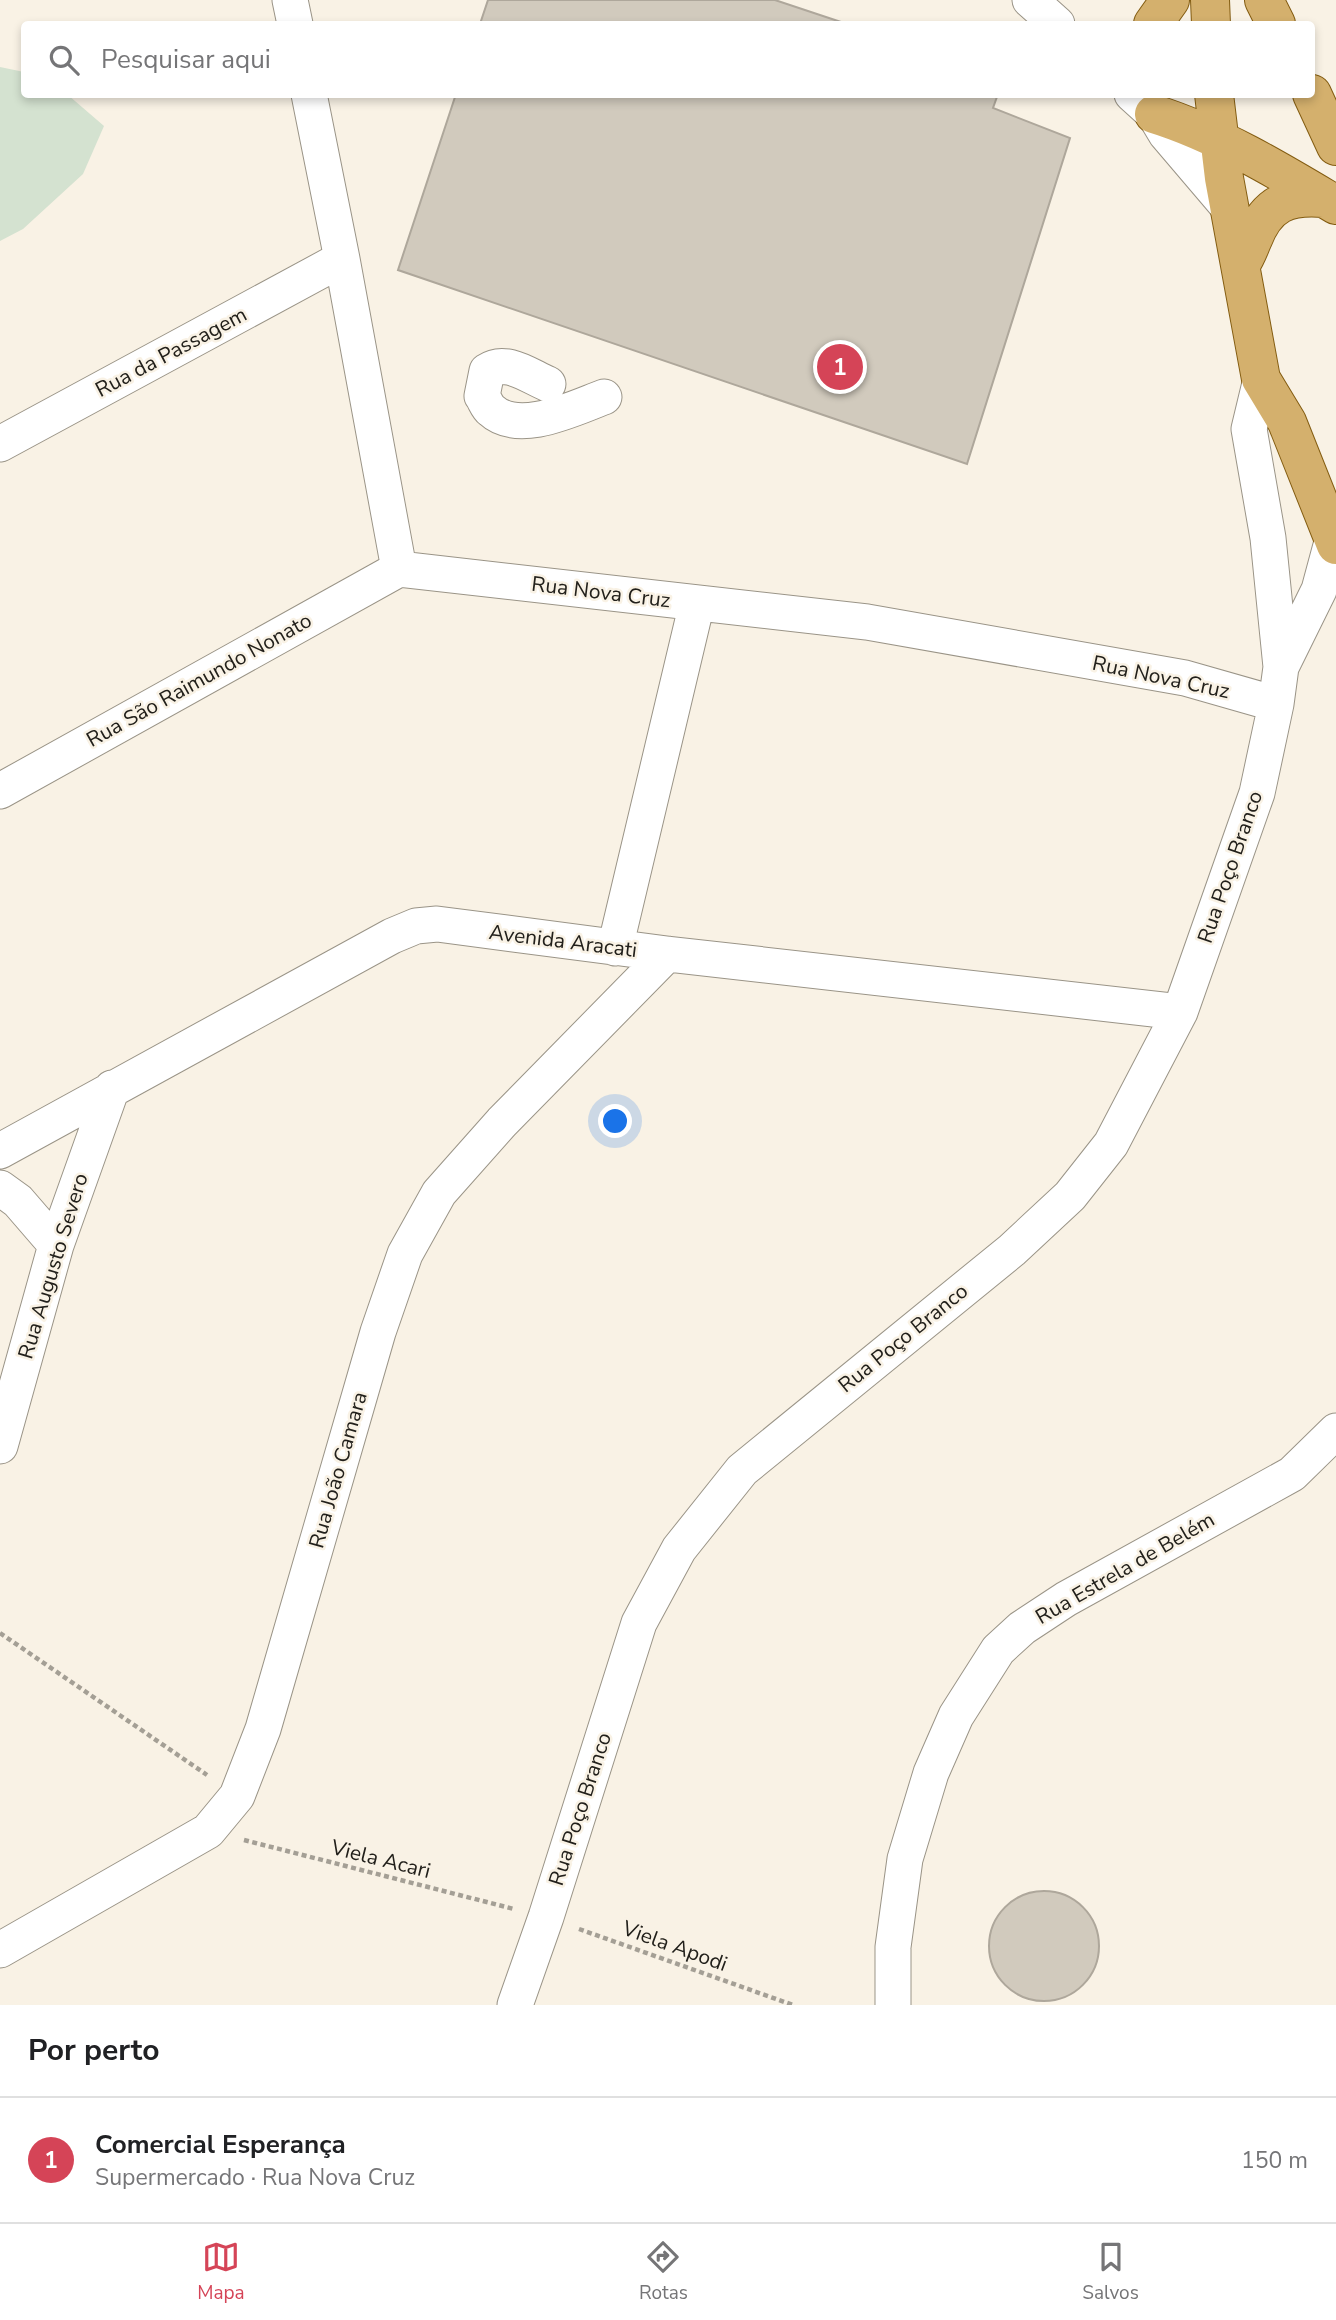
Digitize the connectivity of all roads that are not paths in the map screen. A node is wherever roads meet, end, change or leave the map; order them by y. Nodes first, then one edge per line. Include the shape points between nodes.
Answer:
1 (290, 0) edge
2 (1170, 0) edge
3 (1210, 0) edge
4 (1264, 0) edge
5 (294, 21) edge
6 (1155, 21) edge
7 (1211, 21) edge
8 (1274, 21) edge
9 (310, 98) edge
10 (1214, 98) edge
11 (1313, 98) edge
12 (1143, 104) edge
13 (1219, 142) junction
14 (1336, 146) edge
15 (1330, 202) edge
16 (1229, 208) junction
17 (342, 259) junction
18 (1241, 264) junction
19 (1261, 379) junction
20 (548, 384) dead end
21 (604, 397) dead end
22 (0, 444) edge
23 (1335, 537) edge
24 (399, 569) junction
25 (696, 603) junction
26 (1281, 667) junction
27 (1276, 705) junction
28 (0, 791) edge
29 (615, 948) junction
30 (667, 954) junction
31 (1180, 1012) junction
32 (112, 1088) junction
33 (0, 1151) edge
34 (0, 1188) edge
35 (56, 1245) junction
36 (1336, 1431) edge
37 (0, 1446) edge
38 (1336, 1463) edge
39 (1292, 1474) junction
40 (0, 1950) edge
41 (515, 2005) edge
42 (893, 2005) edge

1 - 5 street
2 - 6 main road
3 - 7 main road
4 - 8 main road
9 - 17 street
10 - 13 main road
11 - 14 main road
12 - 13 main road
12 - 16 street
13 - 15 main road
13 - 16 main road
15 - 18 main road via 1297,197 1278,204 1254,236
16 - 18 main road
17 - 22 street, Rua da Passagem
17 - 24 street
18 - 19 main road
19 - 23 main road via 1287,422
19 - 26 street, Rua Poço Branco via 1249,429 1268,538
20 - 21 street via 507,365 495,365 487,371 482,396 490,410 508,419 543,419
23 - 26 street, Rua Poço Branco via 1319,590
24 - 25 street, Rua Nova Cruz
24 - 28 street, Rua São Raimundo Nonato
25 - 27 street, Rua Nova Cruz via 867,622 1185,678
25 - 29 street
26 - 27 street, Rua Poço Branco
27 - 31 street, Rua Poço Branco via 1257,793
29 - 30 street, Avenida Aracati
29 - 32 street, Avenida Aracati via 437,924 416,926
30 - 31 street, Avenida Aracati
30 - 40 street, Rua João Camara via 448,1183 405,1254 378,1332 263,1729 237,1796 208,1831
31 - 41 street, Rua Poço Branco via 1111,1144 1070,1196 1012,1250 741,1470 679,1549 639,1623
32 - 33 street, Avenida Aracati
32 - 35 street, Rua Augusto Severo
34 - 35 street via 18,1201
35 - 37 street, Rua Augusto Severo
36 - 39 street, Rua Estrela de Belém
38 - 39 street, Rua Estrela de Belém
39 - 42 street, Rua Estrela de Belém via 1066,1599 998,1650 956,1716 931,1773 905,1859 893,1947

